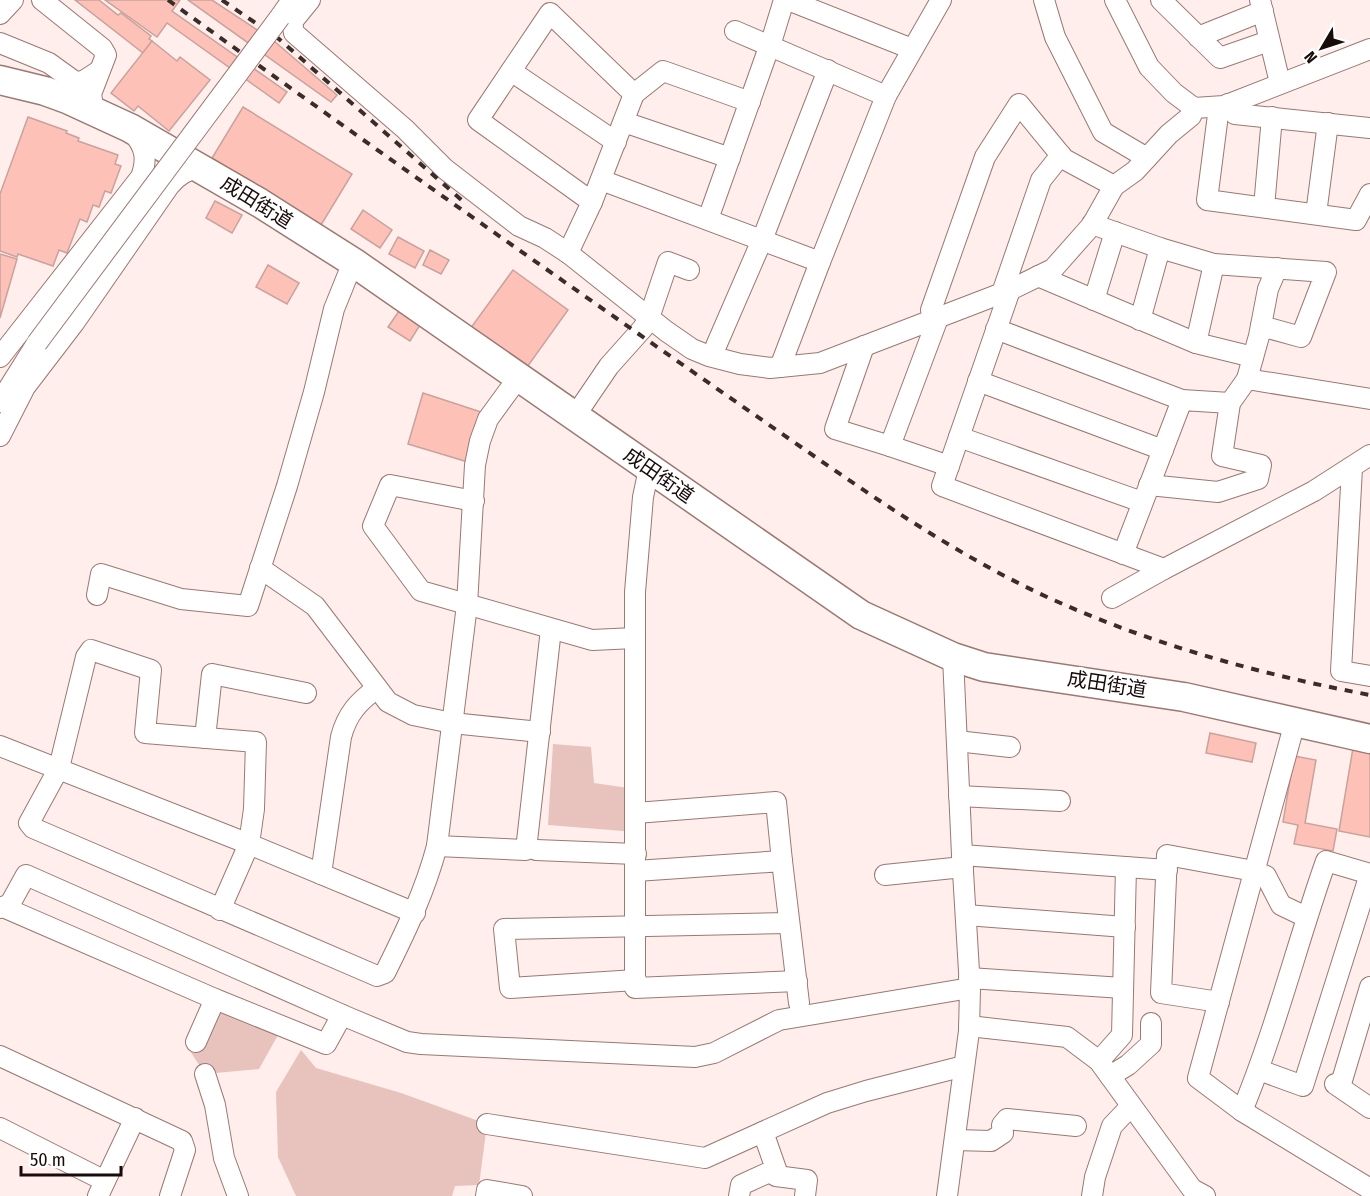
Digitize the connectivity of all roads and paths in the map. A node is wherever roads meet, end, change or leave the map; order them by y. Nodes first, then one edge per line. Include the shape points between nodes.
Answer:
1 (13, 0) edge
2 (42, 0) edge
3 (292, 0) edge
4 (310, 0) edge
5 (786, 0) edge
6 (941, 0) edge
7 (1044, 0) edge
8 (1114, 0) edge
9 (1161, 0) edge
10 (1261, 5) edge
11 (0, 14) edge
12 (735, 31) dead end
13 (1198, 37) junction
14 (1269, 41) junction
15 (0, 44) edge
16 (770, 45) junction
17 (912, 49) junction
18 (1370, 49) edge
19 (828, 70) junction
20 (99, 71) junction
21 (511, 71) junction
22 (0, 80) edge
23 (1280, 83) junction
24 (634, 94) junction
25 (886, 96) junction
26 (750, 102) junction
27 (1224, 105) junction
28 (1194, 108) junction
29 (94, 112) junction
30 (1272, 117) junction
31 (624, 122) junction
32 (1328, 123) junction
33 (130, 128) junction
34 (1370, 128) edge
35 (616, 142) junction
36 (1061, 155) junction
37 (730, 158) junction
38 (1147, 158) junction
39 (200, 167) junction
40 (601, 180) junction
41 (1114, 186) junction
42 (1370, 194) edge
43 (592, 202) junction
44 (1264, 207) junction
45 (1316, 214) junction
46 (708, 219) junction
47 (1092, 224) junction
48 (1115, 232) junction
49 (762, 240) junction
50 (1160, 248) junction
51 (567, 253) junction
52 (353, 262) junction
53 (820, 262) junction
54 (1214, 264) junction
55 (1277, 268) junction
56 (689, 270) dead end
57 (1038, 276) junction
58 (1006, 292) junction
59 (1094, 300) junction
60 (938, 318) junction
61 (1140, 320) junction
62 (653, 321) junction
63 (1261, 326) junction
64 (996, 329) junction
65 (1196, 343) junction
66 (716, 346) junction
67 (864, 346) junction
68 (0, 357) edge
69 (1253, 357) junction
70 (783, 361) junction
71 (518, 378) junction
72 (1247, 380) junction
73 (978, 381) junction
74 (1370, 399) edge
75 (1182, 400) junction
76 (0, 402) edge
77 (1230, 403) junction
78 (575, 416) junction
79 (0, 436) edge
80 (959, 437) junction
81 (890, 446) junction
82 (1163, 450) junction
83 (1370, 455) edge
84 (949, 466) junction
85 (1352, 468) junction
86 (649, 469) junction
87 (1146, 493) junction
88 (474, 501) junction
89 (1123, 554) junction
90 (260, 568) junction
91 (1164, 569) junction
92 (97, 595) dead end
93 (1112, 598) dead end
94 (467, 605) junction
95 (552, 629) junction
96 (635, 638) junction
97 (953, 657) junction
98 (1370, 676) edge
99 (377, 688) junction
100 (306, 693) dead end
101 (1295, 722) junction
102 (452, 723) junction
103 (540, 732) junction
104 (204, 738) junction
105 (1370, 739) edge
106 (957, 741) junction
107 (0, 746) edge
108 (1010, 747) dead end
109 (59, 768) junction
110 (959, 796) junction
111 (1060, 801) dead end
112 (636, 813) junction
113 (249, 844) junction
114 (437, 846) junction
115 (536, 850) dead end
116 (782, 861) junction
117 (962, 861) junction
118 (636, 863) junction
119 (1126, 867) junction
120 (1167, 870) junction
121 (1254, 871) junction
122 (321, 874) junction
123 (1370, 874) edge
124 (885, 875) dead end
125 (1366, 898) edge
126 (2, 908) edge
127 (220, 910) junction
128 (415, 914) junction
129 (966, 915) junction
130 (1306, 917) junction
131 (789, 923) junction
132 (636, 926) junction
133 (1125, 927) junction
134 (636, 980) junction
135 (796, 981) junction
136 (970, 983) junction
137 (1370, 987) edge
138 (1123, 988) junction
139 (215, 999) junction
140 (1219, 1002) junction
141 (799, 1004) dead end
142 (342, 1015) junction
143 (1151, 1023) dead end
144 (969, 1026) junction
145 (196, 1042) dead end
146 (1, 1063) edge
147 (964, 1066) junction
148 (1104, 1069) junction
149 (1259, 1070) junction
150 (205, 1074) dead end
151 (1131, 1106) junction
152 (1370, 1108) edge
153 (1242, 1111) junction
154 (135, 1118) junction
155 (487, 1124) dead end
156 (1076, 1126) dead end
157 (0, 1128) edge
158 (763, 1132) junction
159 (954, 1140) junction
160 (770, 1172) junction
161 (102, 1188) edge
162 (1370, 1189) edge
163 (740, 1191) edge
164 (1195, 1194) edge
165 (170, 1196) edge
166 (238, 1196) edge
167 (486, 1196) edge
168 (522, 1196) edge
169 (805, 1196) edge
170 (947, 1196) edge
171 (1092, 1196) edge

1 - 11 street
2 - 20 street via 102,48 106,55
3 - 76 street, bridge via 37,343
4 - 51 street via 292,22 294,33 445,169 519,225
5 - 16 street
5 - 17 street
6 - 17 street
7 - 38 street via 1055,37 1103,132
8 - 28 street via 1149,67
9 - 13 street
10 - 13 street
10 - 14 street
12 - 16 street
13 - 14 street via 1220,58
14 - 23 street
15 - 20 street via 50,63 74,81 82,82
16 - 19 street
16 - 26 street
17 - 25 street
18 - 23 street
19 - 25 street
19 - 49 street
20 - 29 street via 91,94
21 - 24 street via 550,14
21 - 35 street
21 - 43 street via 478,120
22 - 29 highway, 成田街道 via 45,91
23 - 27 street
24 - 26 street via 663,71
24 - 31 street
25 - 53 street
26 - 37 street
27 - 28 street
27 - 30 street via 1234,114
27 - 44 street via 1207,200
28 - 38 street via 1191,116
29 - 33 highway, 成田街道
30 - 32 street
30 - 44 street
31 - 35 street
31 - 37 street
32 - 34 street
32 - 45 street
33 - 39 highway, 成田街道
33 - 68 street via 142,143 145,165 141,177
35 - 40 street
36 - 41 street
36 - 58 street via 1041,180
36 - 60 street via 1019,104 985,157 931,310
37 - 46 street
38 - 41 street
39 - 52 highway, 成田街道
39 - 79 street via 182,174 169,186 25,387
40 - 43 street
40 - 46 street
41 - 47 street
42 - 45 street via 1356,220
43 - 51 street
44 - 45 street
46 - 49 street
47 - 48 street
47 - 57 street via 1053,268
48 - 50 street
48 - 59 street
49 - 53 street
49 - 66 street
50 - 54 street
50 - 61 street
51 - 62 street
52 - 71 highway, 成田街道
52 - 90 street via 334,309 314,392
53 - 70 street
54 - 55 street
54 - 65 street
55 - 63 street
55 - 63 street via 1326,272 1301,337
56 - 62 street via 668,262
57 - 58 street
57 - 59 street
58 - 60 street
58 - 64 street
59 - 61 street
60 - 67 street
60 - 81 street
61 - 65 street
62 - 66 street via 669,322
62 - 70 street via 692,349 709,356 770,368
62 - 78 street via 609,366
63 - 69 street
64 - 73 street
64 - 75 street
65 - 69 street
66 - 70 street
67 - 70 street via 820,363
67 - 81 street via 835,429
69 - 72 street
71 - 78 highway, 成田街道
71 - 88 street via 488,419 480,441
72 - 74 street
72 - 77 street
73 - 80 street
73 - 82 street
75 - 77 street
75 - 82 street
77 - 87 street via 1222,456 1261,465 1258,479 1218,492
78 - 86 highway, 成田街道
80 - 84 street
80 - 87 street
81 - 84 street
82 - 87 street
83 - 85 street
84 - 89 street via 942,486
85 - 91 street
85 - 98 street via 1341,671
86 - 96 street via 635,592
86 - 97 highway, 成田街道 via 861,615
87 - 89 street
88 - 94 street
88 - 94 street via 390,485 373,526 421,591
89 - 91 street
90 - 92 street via 248,606 181,599 101,574
90 - 99 street via 315,606
91 - 93 street
94 - 95 street
94 - 102 street
95 - 96 street via 592,640
95 - 103 street
96 - 112 street
97 - 101 highway, 成田街道 via 984,667 1184,697
97 - 106 street
99 - 102 street via 388,702 413,714
99 - 122 street via 359,701 340,737
100 - 104 street via 213,674
101 - 105 highway, 成田街道
101 - 121 street
102 - 103 street
102 - 114 street
103 - 114 street via 526,850
104 - 109 street via 145,733 151,670 92,650 86,657
104 - 113 street via 256,742
106 - 108 street
106 - 110 street
107 - 109 street
109 - 113 street
109 - 127 street via 29,823 33,828
110 - 111 street
110 - 117 street
112 - 116 street via 776,802
112 - 118 street
113 - 122 street
113 - 127 street
114 - 128 street
115 - 118 street
116 - 118 street
116 - 131 street
117 - 119 street
117 - 124 street
117 - 129 street
118 - 132 street
119 - 120 street
119 - 133 street
120 - 121 street via 1167,855
120 - 140 street via 1161,993
121 - 130 street via 1266,876 1281,905
121 - 140 street
122 - 128 street
123 - 125 street
123 - 130 street via 1326,861
125 - 149 street via 1303,1086
126 - 139 street
126 - 142 street via 10,904 26,875
127 - 128 street via 377,976 385,973
129 - 133 street
129 - 136 street
130 - 149 street
131 - 132 street
131 - 135 street
132 - 134 street
132 - 134 street via 504,929 510,988
133 - 138 street
134 - 135 street via 636,988
135 - 141 street
136 - 138 street
136 - 142 street via 778,1020 714,1053 695,1057 421,1044
136 - 144 street
137 - 152 street via 1338,1085
138 - 148 street via 1122,1035
139 - 142 street via 326,1044
139 - 145 street
140 - 153 street via 1198,1078
143 - 148 street via 1150,1044 1128,1065
144 - 147 street
144 - 148 street via 1067,1037
146 - 154 street
147 - 158 street via 827,1103
147 - 159 street
148 - 151 street
149 - 153 street
150 - 166 street via 224,1158
151 - 164 street
151 - 171 street via 1112,1126
153 - 162 street
154 - 161 street
154 - 165 street via 182,1141 185,1150
155 - 158 street via 705,1158
156 - 159 street via 1007,1119 1002,1125 1003,1133 992,1141
157 - 161 street
158 - 160 street via 776,1169
159 - 170 street
160 - 163 street
160 - 169 street via 807,1180
167 - 168 street via 487,1190

